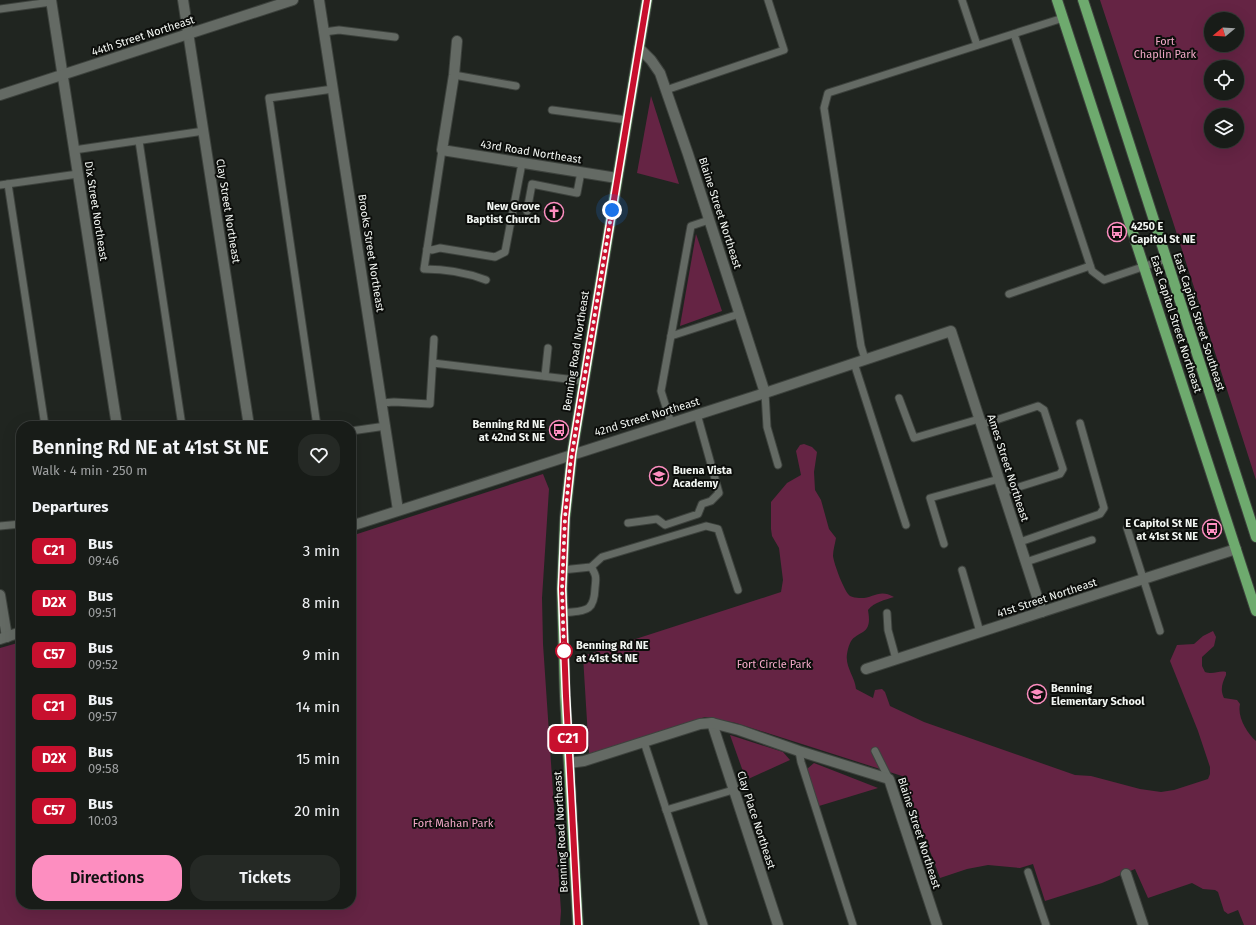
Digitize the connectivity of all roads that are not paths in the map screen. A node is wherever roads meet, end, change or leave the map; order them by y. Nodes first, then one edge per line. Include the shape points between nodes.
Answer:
1 (183, 0) edge
2 (293, 0) edge
3 (319, 0) edge
4 (647, 0) edge
5 (768, 0) edge
6 (962, 0) edge
7 (1057, 0) edge
8 (1083, 0) edge
9 (51, 1) edge
10 (0, 9) edge
11 (1063, 18) junction
12 (324, 32) junction
13 (189, 34) junction
14 (1014, 34) junction
15 (395, 37) dead end
16 (457, 41) dead end
17 (978, 45) junction
18 (639, 48) junction
19 (63, 74) junction
20 (454, 75) junction
21 (516, 86) dead end
22 (334, 89) junction
23 (666, 90) junction
24 (0, 94) edge
25 (552, 110) dead end
26 (627, 120) junction
27 (204, 131) junction
28 (139, 141) junction
29 (74, 150) junction
30 (442, 150) junction
31 (522, 163) junction
32 (581, 172) junction
33 (78, 174) junction
34 (617, 178) junction
35 (4, 185) edge
36 (527, 211) dead end
37 (709, 220) junction
38 (427, 249) junction
39 (1166, 259) junction
40 (1090, 266) junction
41 (1144, 266) junction
42 (486, 280) dead end
43 (1009, 294) dead end
44 (739, 314) junction
45 (951, 331) joint
46 (671, 336) junction
47 (434, 339) dead end
48 (548, 348) dead end
49 (865, 359) junction
50 (433, 363) junction
51 (854, 363) junction
52 (545, 376) junction
53 (584, 381) junction
54 (765, 393) junction
55 (899, 398) dead end
56 (382, 403) junction
57 (697, 414) junction
58 (44, 421) edge
59 (116, 421) edge
60 (181, 421) edge
61 (248, 421) edge
62 (316, 421) edge
63 (980, 422) junction
64 (671, 423) junction
65 (1080, 423) dead end
66 (386, 426) junction
67 (356, 430) edge
68 (572, 454) junction
69 (778, 465) dead end
70 (999, 479) junction
71 (1003, 492) junction
72 (398, 510) junction
73 (628, 523) dead end
74 (16, 524) edge
75 (356, 524) edge
76 (906, 525) dead end
77 (0, 526) edge
78 (1128, 528) dead end
79 (1256, 537) edge
80 (1092, 540) dead end
81 (1020, 542) junction
82 (944, 544) dead end
83 (1236, 549) junction
84 (1026, 562) junction
85 (591, 567) junction
86 (562, 570) junction
87 (962, 570) dead end
88 (1144, 579) junction
89 (738, 590) dead end
90 (0, 595) edge
91 (1256, 611) edge
92 (1042, 612) junction
93 (562, 613) junction
94 (887, 613) dead end
95 (1160, 631) dead end
96 (980, 632) junction
97 (16, 634) edge
98 (3, 638) edge
99 (896, 659) junction
100 (866, 669) dead end
101 (712, 723) junction
102 (644, 742) junction
103 (799, 751) junction
104 (875, 751) dead end
105 (569, 763) junction
106 (889, 779) junction
107 (734, 790) junction
108 (666, 810) junction
109 (1028, 872) dead end
110 (1126, 874) dead end
111 (578, 925) edge
112 (704, 925) edge
113 (778, 925) edge
114 (853, 925) edge
115 (937, 925) edge
116 (1046, 925) edge
117 (1143, 925) edge

1 - 13 street, Clay Street Northeast
2 - 13 street, 44th Street Northeast
3 - 12 street, Brooks Street Northeast
4 - 18 main road, Benning Road Northeast
5 - 23 lane via 784,50
6 - 17 lane
7 - 11 main road, East Capitol Street Northeast
8 - 39 main road, East Capitol Street Southeast
9 - 10 lane
9 - 19 street, Dix Street Northeast
11 - 14 lane
11 - 41 main road, East Capitol Street Northeast
12 - 15 lane via 339,30
12 - 22 street, Brooks Street Northeast
13 - 19 street, 44th Street Northeast
13 - 27 street, Clay Street Northeast
14 - 17 lane
14 - 40 lane
16 - 20 street
17 - 49 lane via 828,93 824,108
18 - 23 street, Blaine Street Northeast via 660,73
18 - 26 main road, Benning Road Northeast
19 - 24 street, 44th Street Northeast
19 - 29 street, Dix Street Northeast
20 - 21 lane
20 - 30 street
22 - 56 street, Brooks Street Northeast
22 - 62 lane via 269,98
23 - 37 street, Blaine Street Northeast
25 - 26 lane
26 - 34 main road, Benning Road Northeast
27 - 28 lane
27 - 61 street, Clay Street Northeast
28 - 29 lane
28 - 60 lane
29 - 33 street, Dix Street Northeast
30 - 31 street, 43rd Road Northeast
30 - 38 lane
31 - 32 street, 43rd Road Northeast
31 - 38 lane via 505,252 495,256 440,248
32 - 34 street, 43rd Road Northeast
32 - 36 lane via 578,193 532,184
33 - 35 lane
33 - 59 street, Dix Street Northeast
34 - 53 main road, Benning Road Northeast
35 - 58 lane
37 - 44 street, Blaine Street Northeast
37 - 46 lane via 691,226
38 - 42 lane via 424,270 446,270
39 - 41 lane
39 - 79 main road, East Capitol Street Southeast
40 - 41 lane via 1092,271 1104,280
40 - 43 lane
41 - 83 main road, East Capitol Street Northeast
44 - 46 lane
44 - 54 street, Blaine Street Northeast
45 - 49 street, 42nd Street Northeast
45 - 63 street, Ames Street Northeast
46 - 64 lane via 661,391
47 - 50 lane
48 - 52 lane
49 - 51 street, 42nd Street Northeast
50 - 52 lane
50 - 56 lane via 430,404
51 - 54 street, 42nd Street Northeast
51 - 76 lane
52 - 53 lane
53 - 68 main road, Benning Road Northeast
54 - 57 street, 42nd Street Northeast
54 - 69 lane via 767,427
55 - 63 lane via 914,438
56 - 66 street, Brooks Street Northeast
57 - 64 street, 42nd Street Northeast
57 - 73 lane via 719,493 711,501 702,504 698,514 665,525 657,519
63 - 70 street, Ames Street Northeast
63 - 71 lane via 1038,406 1044,410 1063,469 1060,474
64 - 68 street, 42nd Street Northeast
65 - 81 lane via 1104,508 1100,514
66 - 67 lane
66 - 72 street, Brooks Street Northeast
68 - 72 street, 42nd Street Northeast
68 - 86 main road, Benning Road Northeast
70 - 71 street, Ames Street Northeast
70 - 82 lane via 930,498
71 - 81 street, Ames Street Northeast
72 - 75 street, 42nd Street Northeast
74 - 77 lane
78 - 88 lane
80 - 84 lane
81 - 84 street, Ames Street Northeast
83 - 88 street, 41st Street Northeast
83 - 91 main road, East Capitol Street Northeast
84 - 92 street, Ames Street Northeast
85 - 86 lane
85 - 89 lane via 602,557 706,526 718,529
85 - 93 lane via 596,575 595,600 592,606
86 - 93 main road, Benning Road Northeast
87 - 96 lane
88 - 92 street, 41st Street Northeast
88 - 95 lane
90 - 98 street
92 - 96 street, 41st Street Northeast
93 - 105 main road, Benning Road Northeast
94 - 99 lane via 888,630
96 - 99 street, 41st Street Northeast
97 - 98 street
99 - 100 street, 41st Street Northeast
101 - 102 street via 700,724
101 - 103 street
101 - 107 street, Clay Place Northeast
102 - 105 street via 584,761
102 - 108 lane
103 - 106 street
103 - 114 lane
104 - 106 lane, Blaine Street Northeast
105 - 111 main road, Benning Road Northeast
106 - 115 street, Blaine Street Northeast
107 - 108 lane
107 - 113 street, Clay Place Northeast
108 - 112 lane
109 - 116 lane
110 - 117 street

